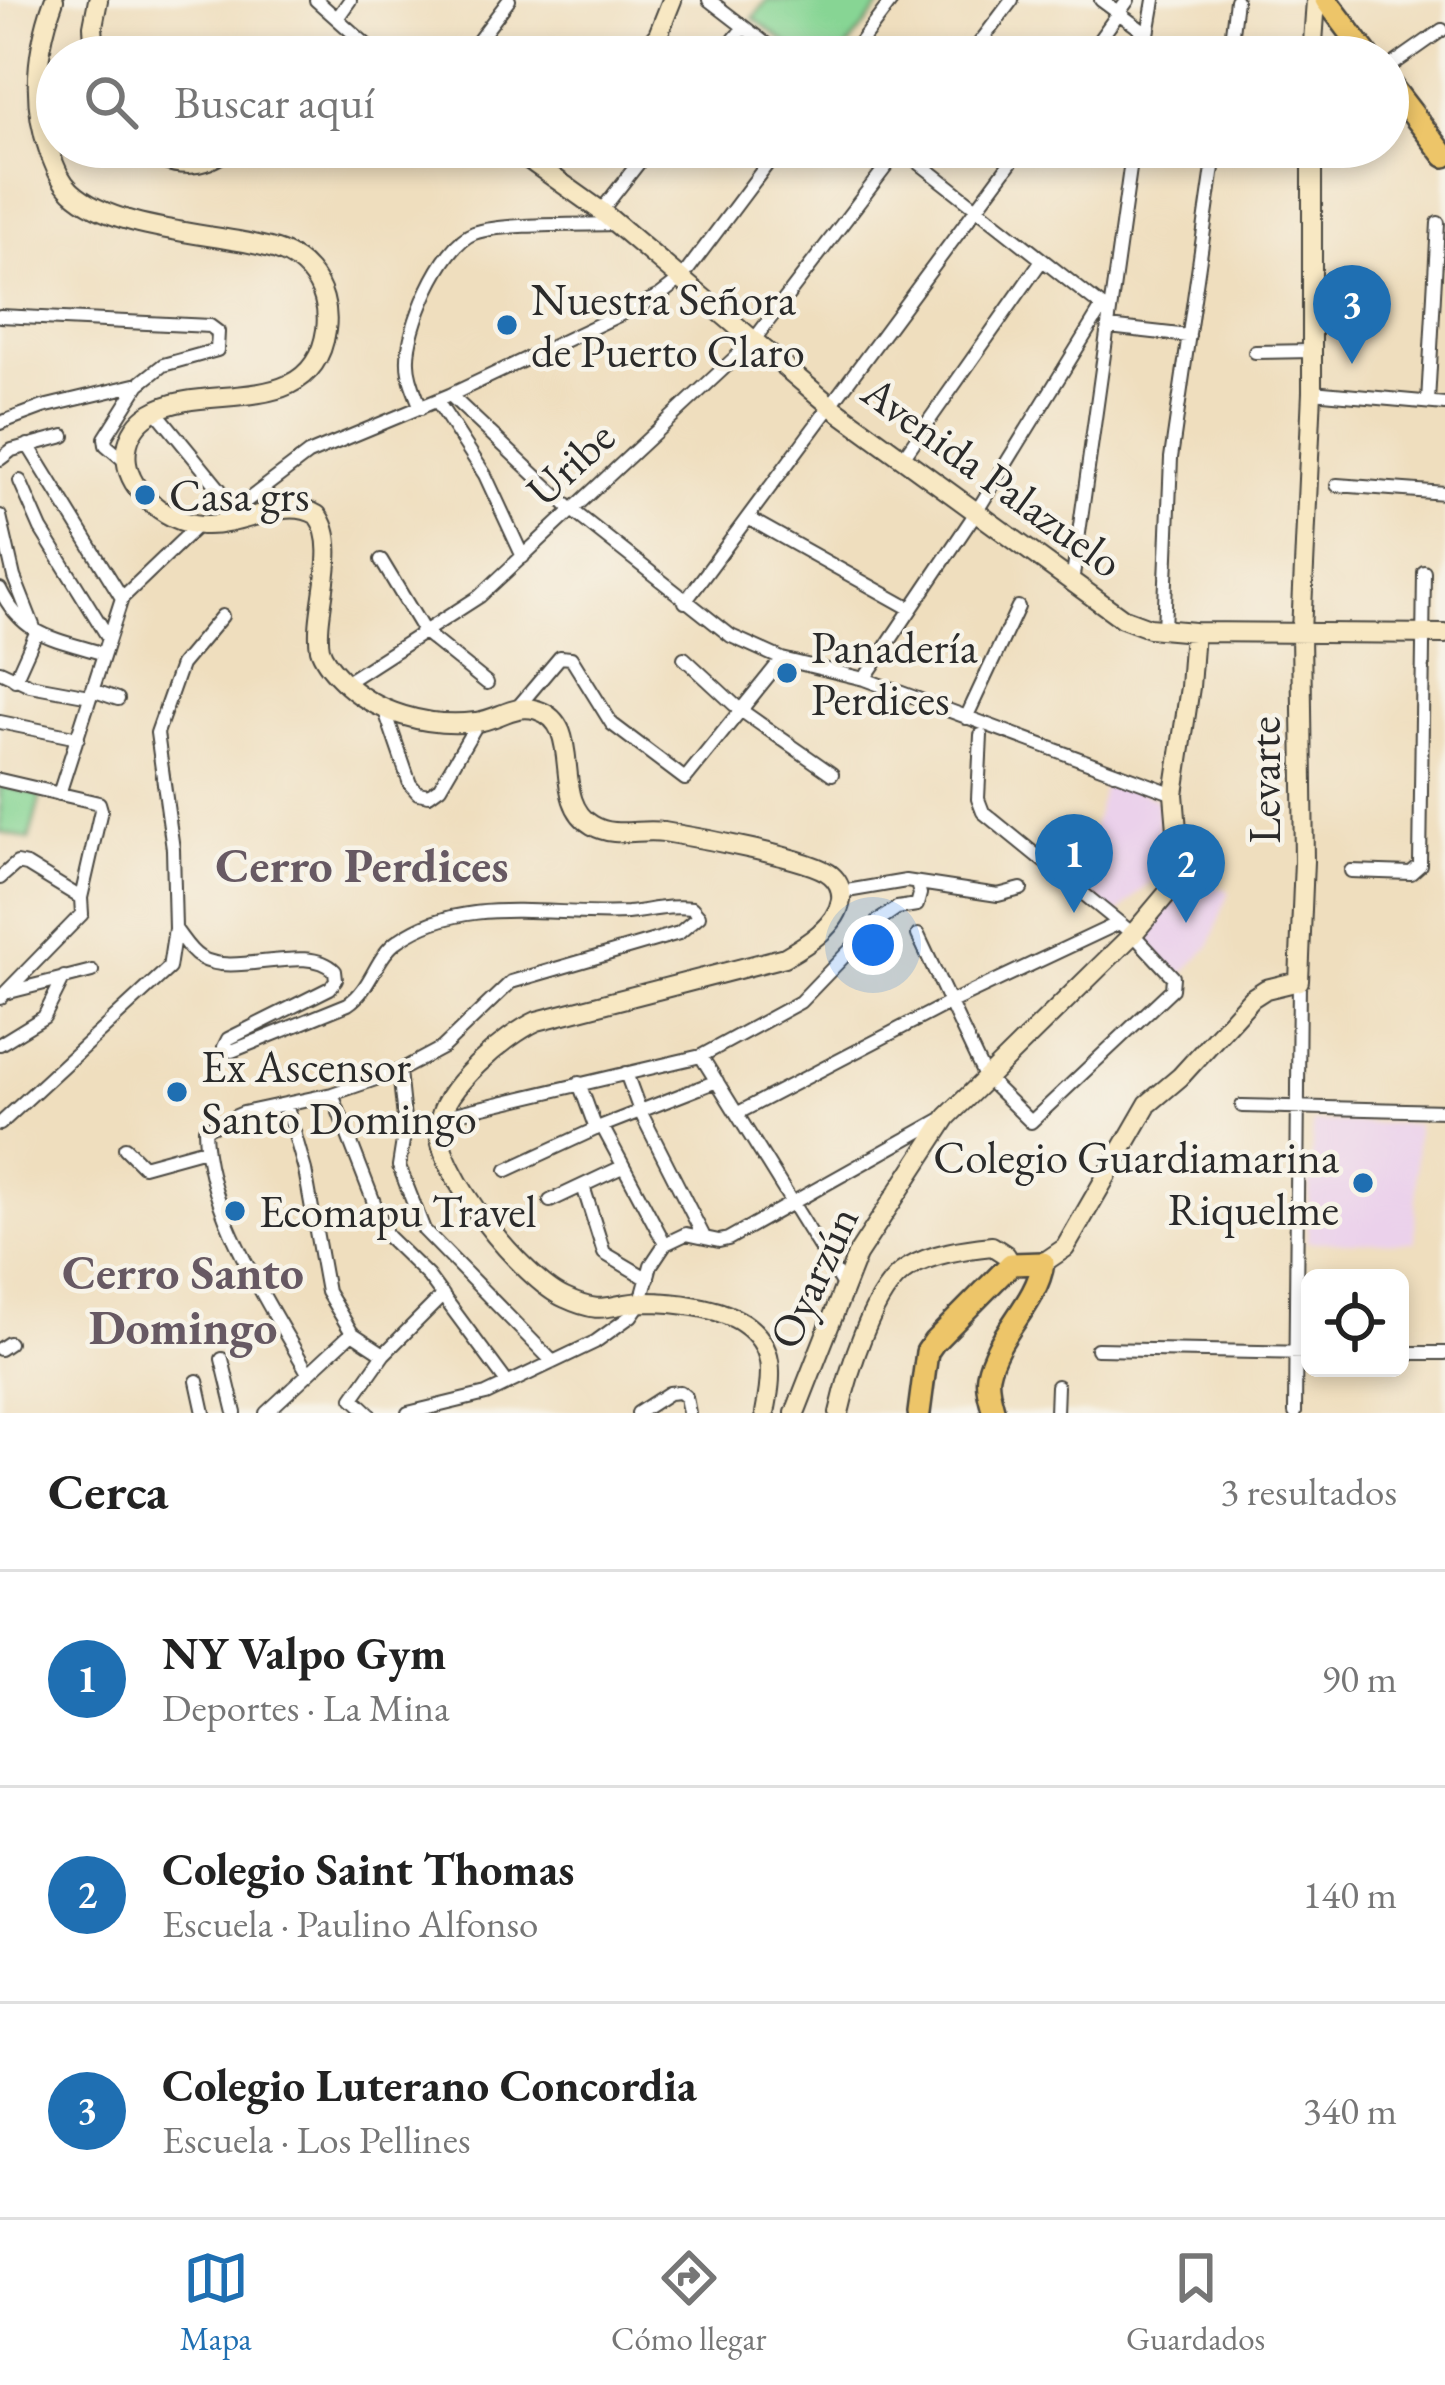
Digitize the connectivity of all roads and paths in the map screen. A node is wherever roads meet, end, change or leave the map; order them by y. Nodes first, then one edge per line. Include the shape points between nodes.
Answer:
1 (54, 0) edge
2 (98, 0) edge
3 (316, 0) edge
4 (350, 0) edge
5 (509, 0) edge
6 (673, 0) edge
7 (709, 0) edge
8 (1012, 0) edge
9 (1101, 0) edge
10 (1128, 0) edge
11 (1154, 0) edge
12 (1236, 0) edge
13 (1316, 0) edge
14 (1326, 0) edge
15 (889, 1) edge
16 (1119, 13) junction
17 (338, 17) junction
18 (744, 27) junction
19 (1442, 30) edge
20 (1147, 34) joint
21 (43, 36) edge
22 (96, 36) edge
23 (357, 36) edge
24 (482, 36) edge
25 (657, 36) edge
26 (737, 36) edge
27 (756, 36) edge
28 (863, 36) edge
29 (985, 36) edge
30 (1102, 36) edge
31 (1232, 36) edge
32 (1313, 36) edge
33 (1354, 36) edge
34 (1409, 53) edge
35 (1409, 109) edge
36 (1445, 156) edge
37 (57, 168) edge
38 (540, 168) edge
39 (639, 168) edge
40 (764, 168) edge
41 (884, 168) edge
42 (926, 168) edge
43 (1006, 168) edge
44 (1129, 168) edge
45 (1213, 168) edge
46 (1312, 168) edge
47 (976, 209) junction
48 (609, 218) junction
49 (1438, 223) dead end
50 (1042, 260) junction
51 (681, 279) junction
52 (1107, 309) junction
53 (0, 316) edge
54 (1109, 327) junction
55 (1189, 336) junction
56 (753, 341) junction
57 (1312, 351) junction
58 (1255, 352) dead end
59 (140, 384) junction
60 (1312, 392) junction
61 (443, 398) junction
62 (1428, 403) junction
63 (1445, 404) edge
64 (832, 406) junction
65 (421, 408) junction
66 (155, 410) junction
67 (0, 423) edge
68 (64, 436) dead end
69 (28, 445) junction
70 (902, 459) junction
71 (0, 460) edge
72 (126, 462) junction
73 (20, 481) dead end
74 (1337, 485) dead end
75 (1445, 493) edge
76 (236, 509) junction
77 (573, 511) junction
78 (975, 514) junction
79 (0, 516) edge
80 (748, 518) junction
81 (206, 525) junction
82 (523, 557) junction
83 (381, 560) dead end
84 (1424, 572) dead end
85 (1072, 583) junction
86 (0, 590) edge
87 (122, 598) junction
88 (686, 602) junction
89 (1018, 607) dead end
90 (911, 609) junction
91 (221, 616) dead end
92 (1164, 630) junction
93 (1194, 632) junction
94 (1301, 632) junction
95 (36, 633) junction
96 (425, 633) junction
97 (1424, 633) junction
98 (1445, 634) edge
99 (108, 637) junction
100 (103, 652) junction
101 (683, 658) dead end
102 (782, 659) junction
103 (0, 671) edge
104 (864, 679) junction
105 (15, 680) junction
106 (345, 683) junction
107 (487, 683) dead end
108 (91, 693) junction
109 (118, 699) dead end
110 (517, 708) junction
111 (384, 709) junction
112 (739, 710) junction
113 (966, 718) junction
114 (0, 722) edge
115 (478, 722) junction
116 (981, 735) dead end
117 (78, 738) junction
118 (832, 774) dead end
119 (0, 779) edge
120 (59, 794) junction
121 (1174, 794) junction
122 (1352, 871) dead end
123 (0, 878) edge
124 (916, 884) junction
125 (1021, 889) dead end
126 (841, 892) junction
127 (81, 898) junction
128 (175, 929) junction
129 (1126, 929) junction
130 (918, 934) dead end
131 (92, 971) dead end
132 (64, 976) junction
133 (1299, 981) junction
134 (4, 995) edge
135 (949, 1003) junction
136 (0, 1044) edge
137 (701, 1056) junction
138 (399, 1071) junction
139 (626, 1073) junction
140 (986, 1077) junction
141 (717, 1081) junction
142 (579, 1084) junction
143 (332, 1094) junction
144 (286, 1104) junction
145 (1242, 1106) dead end
146 (1300, 1106) junction
147 (640, 1111) junction
148 (1445, 1111) edge
149 (738, 1113) junction
150 (947, 1117) junction
151 (440, 1121) junction
152 (0, 1124) edge
153 (405, 1127) junction
154 (599, 1127) junction
155 (125, 1148) dead end
156 (206, 1149) junction
157 (622, 1167) junction
158 (507, 1170) dead end
159 (583, 1186) junction
160 (550, 1201) dead end
161 (794, 1203) junction
162 (704, 1238) junction
163 (665, 1244) junction
164 (1043, 1263) junction
165 (1011, 1264) junction
166 (1303, 1269) edge
167 (648, 1279) junction
168 (843, 1285) junction
169 (442, 1295) junction
170 (641, 1302) junction
171 (352, 1333) junction
172 (1097, 1349) dead end
173 (1301, 1353) edge
174 (1409, 1353) edge
175 (1445, 1353) edge
176 (384, 1354) junction
177 (222, 1359) dead end
178 (554, 1362) junction
179 (308, 1373) junction
180 (1301, 1373) edge
181 (197, 1382) dead end
182 (508, 1384) junction
183 (1057, 1386) dead end
184 (204, 1413) edge
185 (235, 1413) edge
186 (266, 1413) edge
187 (369, 1413) edge
188 (408, 1413) edge
189 (638, 1413) edge
190 (689, 1413) edge
191 (765, 1413) edge
192 (795, 1413) edge
193 (839, 1413) edge
194 (919, 1413) edge
195 (994, 1413) edge
196 (1056, 1413) edge
197 (1295, 1413) edge

1 - 21 main road
2 - 22 main road
3 - 17 street
4 - 17 street
5 - 24 street
6 - 25 main road
7 - 18 street
8 - 29 street
9 - 16 street
10 - 16 street
11 - 20 street
12 - 31 street
13 - 32 main road
14 - 33 main road
15 - 28 street
16 - 20 street
16 - 30 street
17 - 23 street
18 - 26 street
18 - 27 street
19 - 34 street
35 - 36 main road
37 - 66 main road via 66,187 125,219 289,255 308,270 326,304 319,353 289,385
38 - 48 main road, Avenida Palazuelo
39 - 48 street
40 - 51 street
41 - 56 street, Uribe
42 - 47 street
43 - 47 street
44 - 52 street
45 - 55 street
46 - 57 main road, Levarte
47 - 50 street
47 - 64 street
48 - 51 main road, Avenida Palazuelo
48 - 65 street via 481,230 457,243 426,296 408,355
49 - 62 street
50 - 52 street
50 - 70 street
51 - 56 main road, Avenida Palazuelo
51 - 61 street
52 - 54 street
52 - 78 street
53 - 59 street via 218,332 217,350 163,365
54 - 55 street
54 - 85 street
55 - 92 street via 1172,458
56 - 64 main road, Avenida Palazuelo
56 - 77 street, Uribe
57 - 58 street
57 - 60 main road, Levarte
59 - 67 street
59 - 72 street via 105,438
60 - 62 street
60 - 94 main road, Levarte
61 - 65 street
61 - 77 street
61 - 82 street
62 - 63 street
64 - 70 main road, Avenida Palazuelo
64 - 80 street
65 - 76 street via 308,454
66 - 72 main road via 132,432
66 - 76 street
68 - 69 street
69 - 71 street
69 - 87 street
70 - 78 main road, Avenida Palazuelo
72 - 81 main road via 153,505
73 - 99 street
74 - 75 street
76 - 81 street
77 - 82 street, Uribe
77 - 88 street
78 - 85 main road, Avenida Palazuelo
78 - 90 street
79 - 95 street
80 - 88 street
80 - 90 street
81 - 87 street
81 - 106 main road via 296,508 322,520 320,650
82 - 96 street, Uribe
83 - 96 street
84 - 97 street
85 - 92 main road, Avenida Palazuelo via 1122,618
86 - 95 street via 11,613
87 - 99 street
88 - 102 street via 731,636
89 - 113 street
90 - 104 street
91 - 128 street via 181,665 158,733
92 - 93 main road, Avenida Palazuelo
93 - 94 main road, Avenida Palazuelo
93 - 121 main road, Oyarzún
94 - 97 main road, Avenida Palazuelo
94 - 133 main road, Levarte
95 - 100 street
95 - 105 street
96 - 106 street, Uribe
96 - 107 street
97 - 98 main road, Avenida Palazuelo
97 - 122 street via 1420,865 1411,873
99 - 100 street
100 - 108 street
101 - 112 street
102 - 104 street
102 - 112 street
103 - 105 street
104 - 113 street
105 - 108 street
106 - 111 main road
108 - 109 street
108 - 117 street
110 - 112 street via 560,657 571,658 613,724 685,779
110 - 115 main road
110 - 126 main road via 544,712 559,725 569,796 592,825 777,856 829,873
111 - 115 main road via 422,721
111 - 115 street via 410,784 429,795
112 - 118 street
113 - 121 street
114 - 117 street
116 - 129 street via 983,812
117 - 120 street
119 - 120 street
120 - 127 street via 101,810
121 - 129 main road, Oyarzún via 1179,875
123 - 127 street via 17,863
124 - 125 street via 998,895
124 - 126 street
124 - 137 street via 916,905 878,921 805,998
126 - 151 main road via 821,932 785,957 525,1026 482,1060
127 - 134 street via 82,914
128 - 138 street via 211,962 319,961 335,971 330,988 228,1039 224,1047 232,1051 348,1004 363,994 393,943 449,916 677,906 699,916 679,933 511,982 442,1048
128 - 152 street via 161,979
129 - 135 street
129 - 140 main road, Oyarzún
129 - 140 street via 1173,977 1172,989 1031,1122
130 - 135 street
131 - 132 street
132 - 134 street
132 - 136 street via 44,1017
133 - 146 street, Levarte
133 - 164 main road via 1252,998 1155,1096 1065,1248
135 - 140 street
135 - 149 street
137 - 139 street
137 - 141 street
138 - 143 street
138 - 153 street
139 - 142 street
139 - 147 street
140 - 150 main road, Oyarzún
141 - 147 street
141 - 149 street
142 - 151 street
142 - 154 street
143 - 144 street
143 - 169 street via 387,1237
144 - 156 street via 206,1129
144 - 171 street via 328,1292
145 - 146 street
146 - 148 street
146 - 166 street, Levarte
147 - 154 street
147 - 162 street
149 - 161 street
150 - 161 street
150 - 168 main road, Oyarzún
151 - 153 street
151 - 170 main road via 457,1181 487,1227 558,1295 604,1311
153 - 178 street via 399,1166 424,1230
154 - 157 street
154 - 158 street
155 - 156 street via 143,1166
156 - 179 street via 249,1269
157 - 159 street
157 - 163 street
159 - 160 street
159 - 167 street via 602,1249
161 - 162 street via 728,1239
161 - 168 street
162 - 163 street via 686,1234
163 - 167 street
164 - 165 main road
164 - 195 main road via 987,1379
165 - 193 main road via 992,1246 905,1269 873,1316
165 - 194 main road via 927,1352
167 - 170 street
168 - 192 main road, Oyarzún
169 - 176 street
169 - 182 street
170 - 178 street via 615,1330
170 - 191 main road via 724,1313 758,1335 772,1370
171 - 176 street
171 - 179 street
172 - 173 street
174 - 175 street
176 - 187 street via 353,1398
177 - 185 street
178 - 182 street
179 - 186 street
180 - 197 street, Levarte
181 - 184 street
182 - 188 street
183 - 196 street
189 - 190 street via 680,1392

